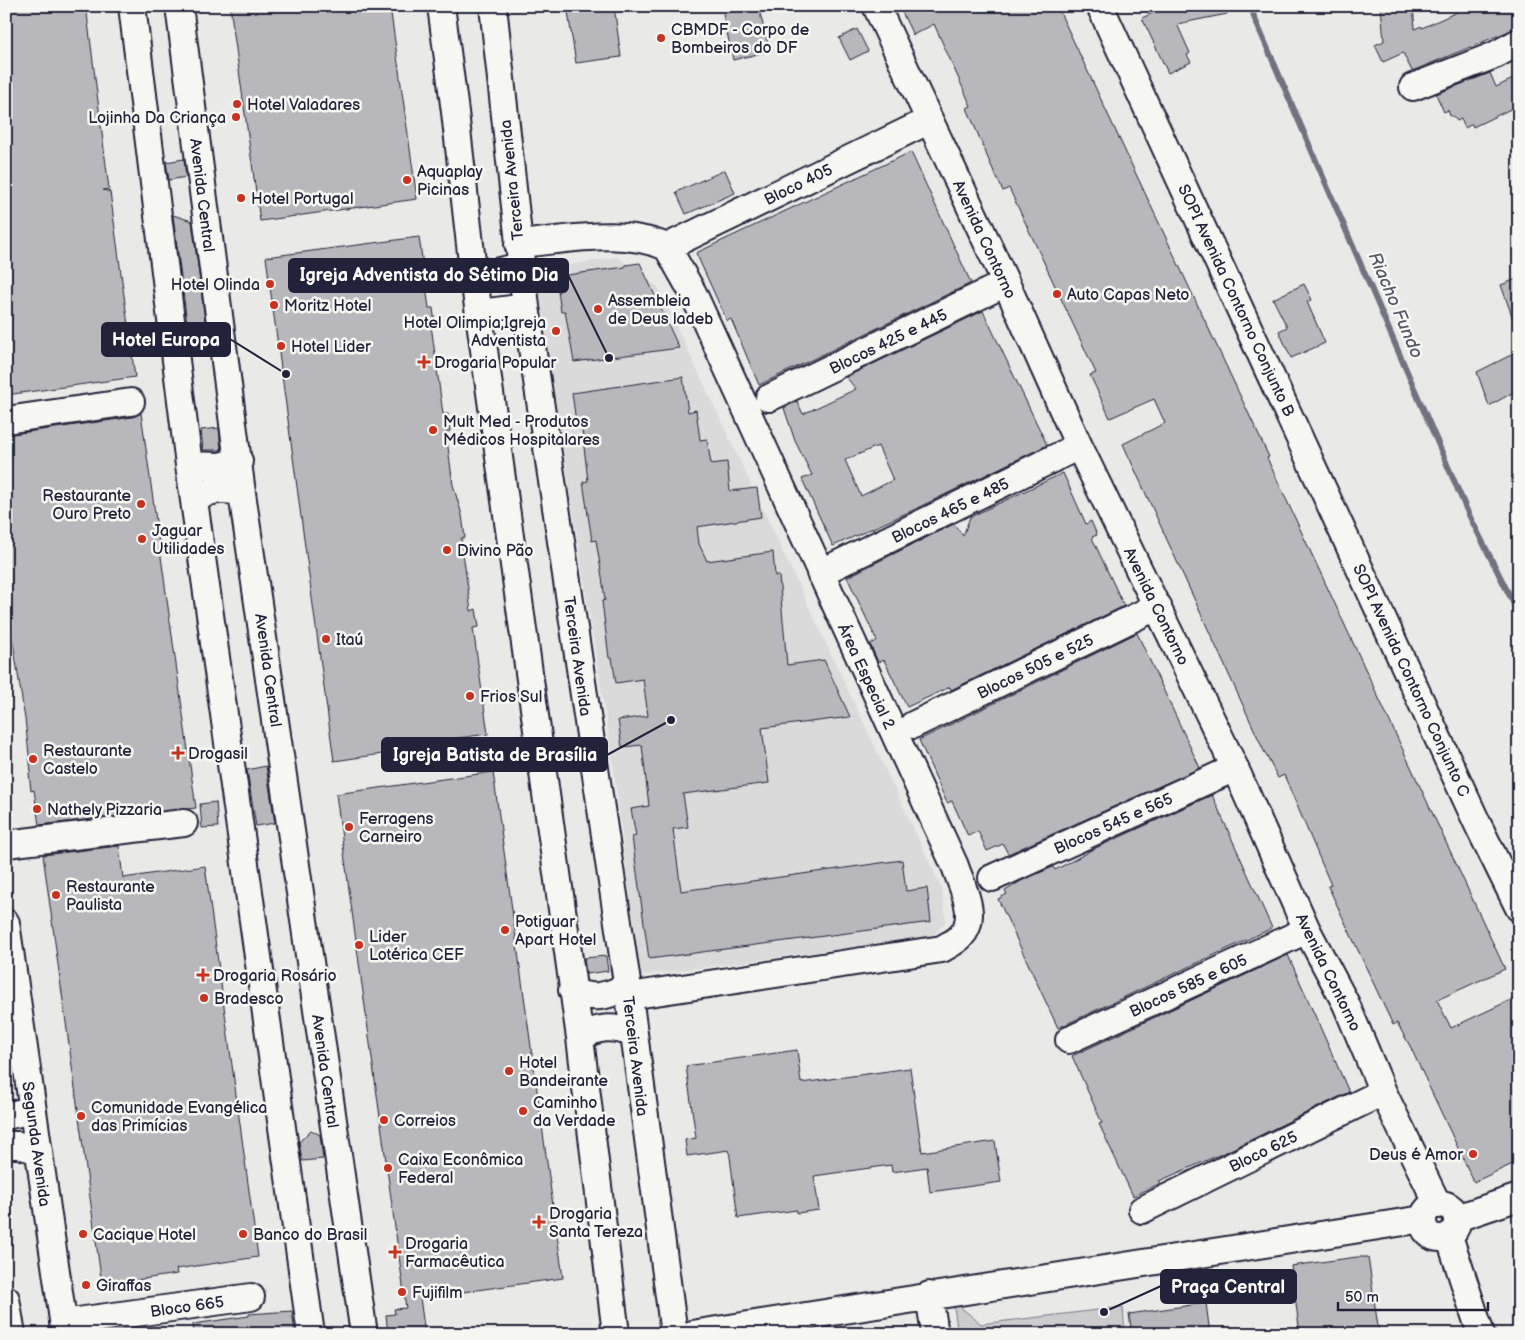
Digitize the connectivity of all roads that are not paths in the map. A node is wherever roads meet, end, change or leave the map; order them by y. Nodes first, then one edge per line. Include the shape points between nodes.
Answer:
1 (132, 6) edge
2 (179, 6) edge
3 (441, 6) edge
4 (493, 6) edge
5 (876, 6) edge
6 (1100, 6) edge
7 (1519, 42) edge
8 (1413, 87) dead end
9 (928, 121) junction
10 (667, 247) junction
11 (519, 255) junction
12 (473, 271) junction
13 (1006, 283) junction
14 (526, 307) junction
15 (480, 314) junction
16 (769, 398) dead end
17 (131, 402) dead end
18 (6, 420) edge
19 (1079, 446) junction
20 (1307, 451) joint
21 (238, 461) junction
22 (189, 465) junction
23 (242, 493) junction
24 (195, 501) junction
25 (820, 573) junction
26 (1158, 606) junction
27 (913, 725) dead end
28 (1235, 768) junction
29 (184, 823) dead end
30 (6, 844) edge
31 (992, 878) dead end
32 (1519, 908) edge
33 (6, 924) edge
34 (1308, 930) junction
35 (572, 990) junction
36 (627, 992) junction
37 (632, 1033) junction
38 (580, 1038) junction
39 (1069, 1040) dead end
40 (1383, 1092) junction
41 (32, 1110) junction
42 (6, 1116) edge
43 (6, 1145) edge
44 (39, 1151) junction
45 (1519, 1197) edge
46 (1142, 1210) dead end
47 (1442, 1219) junction
48 (929, 1296) junction
49 (251, 1297) dead end
50 (6, 1299) edge
51 (64, 1328) edge
52 (12, 1334) edge
53 (311, 1334) edge
54 (364, 1334) edge
55 (616, 1334) edge
56 (674, 1334) edge
57 (692, 1334) edge
58 (936, 1334) edge
59 (1481, 1334) edge

1 - 22 street
2 - 21 street, Avenida Central
3 - 12 street
4 - 11 street, Terceira Avenida
5 - 9 street, Avenida Contorno
6 - 20 street, SOPI Avenida Contorno Conjunto B
7 - 8 street via 1495,55
9 - 10 street, Bloco 405
9 - 13 street, Avenida Contorno
10 - 11 street via 636,237 615,236
10 - 25 street, Área Especial 2 via 693,293
11 - 12 street via 492,273
11 - 14 street, Terceira Avenida
12 - 15 street
13 - 16 street, Blocos 425 e 445
13 - 19 street, Avenida Contorno
14 - 15 street
14 - 36 street, Terceira Avenida
15 - 35 street
17 - 18 street
19 - 25 street, Blocos 465 e 485
19 - 26 street, Avenida Contorno
20 - 32 street, SOPI Avenida Contorno Conjunto C
21 - 22 street via 219,466
21 - 23 street, Avenida Central
22 - 24 street
23 - 24 street via 224,489 201,495
23 - 54 street, Avenida Central
24 - 53 street
25 - 36 street, Área Especial 2 via 955,866 968,904 966,930 960,938 942,949
26 - 27 street, Blocos 505 e 525
26 - 28 street, Avenida Contorno
28 - 31 street, Blocos 545 e 565
28 - 34 street, Avenida Contorno
29 - 30 street
33 - 41 street, Segunda Avenida
34 - 39 street, Blocos 585 e 605
34 - 40 street, Avenida Contorno via 1346,1004
35 - 36 street, Área Especial 2 via 583,996 598,997
35 - 38 street
36 - 37 street, Terceira Avenida
37 - 38 street via 619,1028 599,1029
37 - 56 street, Terceira Avenida
38 - 55 street
40 - 46 street, Bloco 625
40 - 47 street, Avenida Contorno
41 - 42 street
41 - 44 street, Segunda Avenida
43 - 44 street
44 - 51 street, Segunda Avenida
45 - 47 street
47 - 48 street
47 - 59 street, Avenida Contorno
48 - 57 street
48 - 58 street
49 - 51 street, Bloco 665
50 - 52 street

